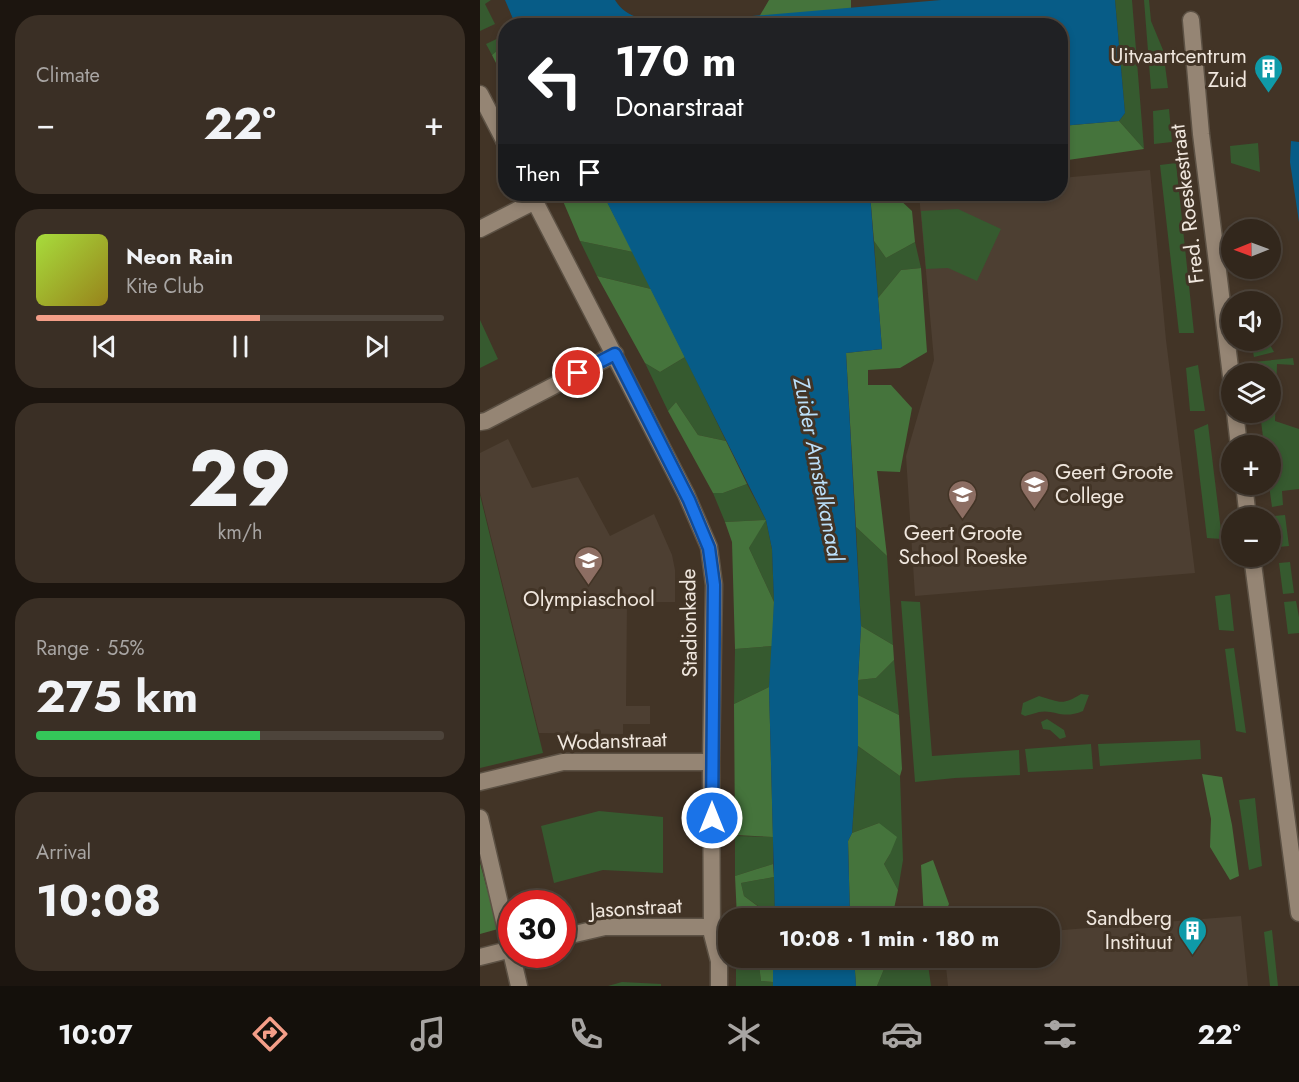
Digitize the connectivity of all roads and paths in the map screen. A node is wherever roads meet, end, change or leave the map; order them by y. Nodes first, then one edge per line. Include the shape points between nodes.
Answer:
1 (1191, 20) dead end
2 (480, 94) edge
3 (498, 129) edge
4 (526, 201) edge
5 (535, 201) edge
6 (480, 229) edge
7 (615, 354) junction
8 (1229, 363) edge
9 (480, 422) edge
10 (1253, 567) edge
11 (711, 762) junction
12 (480, 782) edge
13 (480, 818) edge
14 (498, 894) edge
15 (1299, 913) edge
16 (712, 927) junction
17 (576, 934) edge
18 (498, 952) edge
19 (480, 957) edge
20 (515, 968) edge
21 (519, 986) edge
22 (719, 986) edge

1 - 8 street, Fred. Roeskestraat
2 - 3 street
4 - 6 street
5 - 7 street, Stadionkade
7 - 9 street
7 - 11 street, Stadionkade via 709,548 714,585
10 - 15 street
11 - 12 street, Wodanstraat via 563,762
11 - 16 street, Stadionkade
13 - 14 street
16 - 17 street, Jasonstraat via 605,927
16 - 22 street, Stadionkade
18 - 19 street
20 - 21 street

